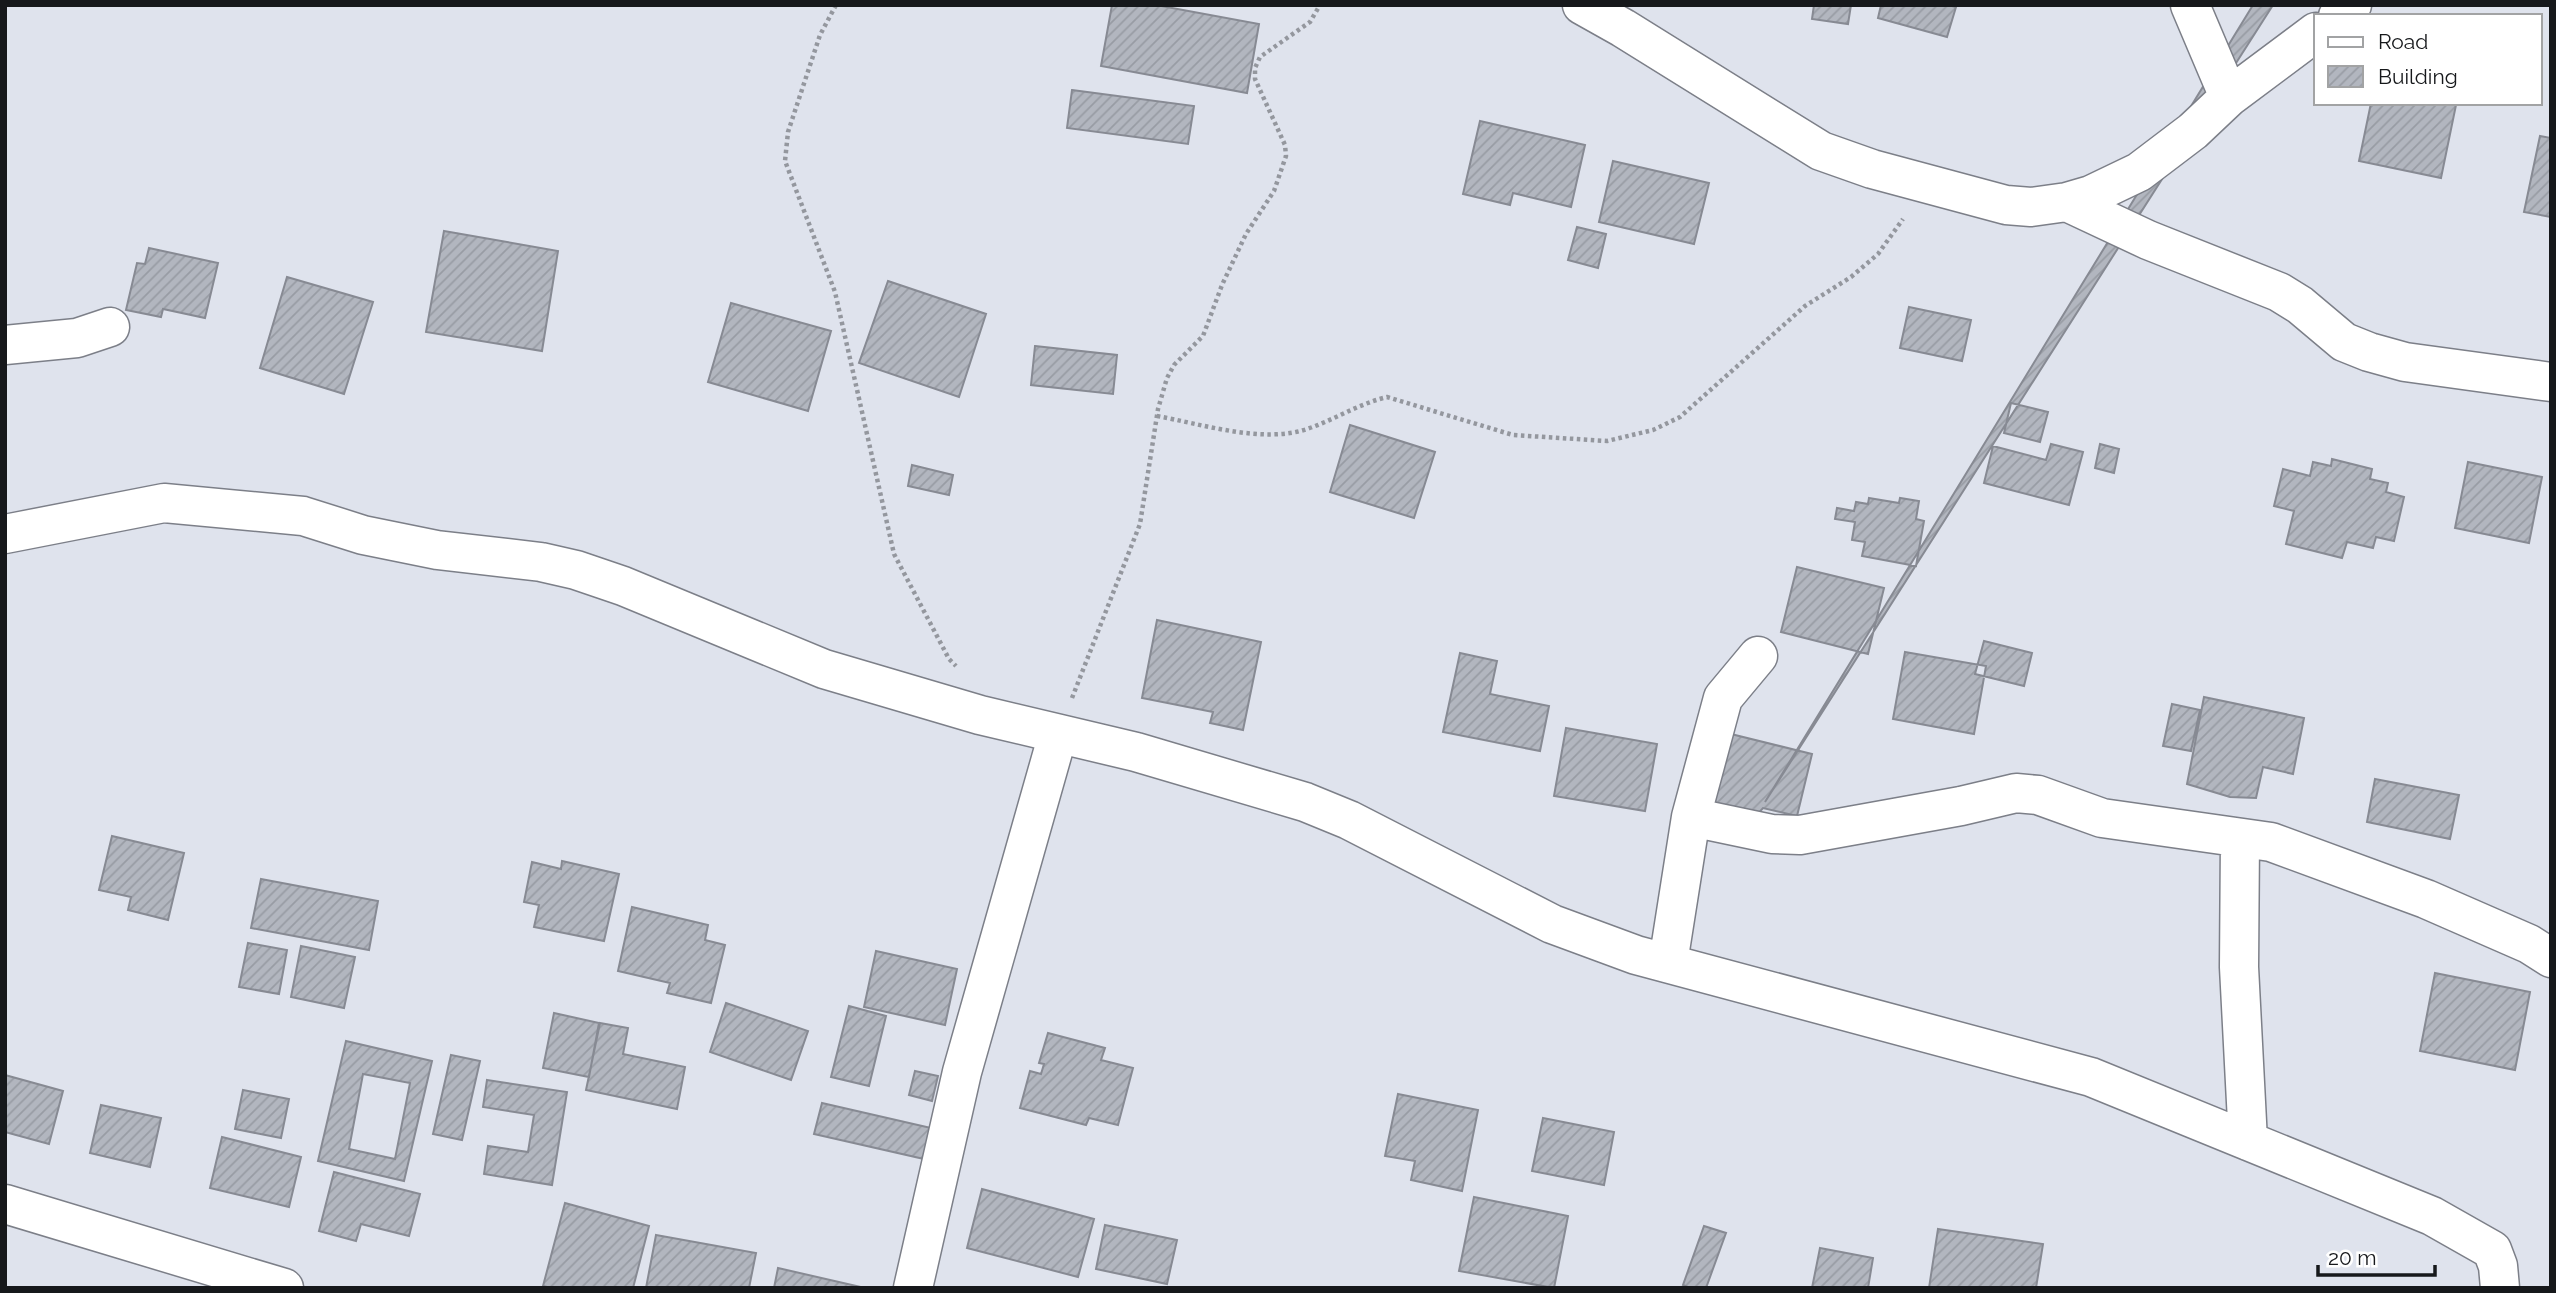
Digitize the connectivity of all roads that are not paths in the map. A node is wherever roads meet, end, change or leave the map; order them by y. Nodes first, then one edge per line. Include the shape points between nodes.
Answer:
1 (1582, 5) edge
2 (2190, 5) edge
3 (2314, 33) edge
4 (2229, 97) junction
5 (2067, 202) junction
6 (110, 327) dead end
7 (5, 345) edge
8 (2551, 382) edge
9 (5, 534) edge
10 (1758, 656) dead end
11 (1058, 734) junction
12 (1691, 817) junction
13 (2240, 838) junction
14 (2551, 958) edge
15 (1668, 963) junction
16 (2248, 1141) junction
17 (5, 1204) edge
18 (281, 1287) edge
19 (914, 1288) edge
20 (2500, 1288) edge

1 - 5 street via 1821,151 2006,205
2 - 4 street
3 - 4 street
4 - 5 street via 2139,172
5 - 8 street via 2278,292 2344,342 2369,352 2405,362
6 - 7 street via 77,338
9 - 11 street via 164,503 303,516 363,535 437,550 576,570 824,670
10 - 12 street via 1723,698
11 - 15 street via 1305,802 1552,924
11 - 19 street via 962,1072
12 - 13 street via 1772,834 1800,835 2016,793 2038,795 2102,818
12 - 15 street
13 - 14 street via 2271,842 2426,898
13 - 16 street via 2239,967
15 - 16 street via 2091,1077
16 - 20 street via 2431,1216 2492,1250
17 - 18 street

